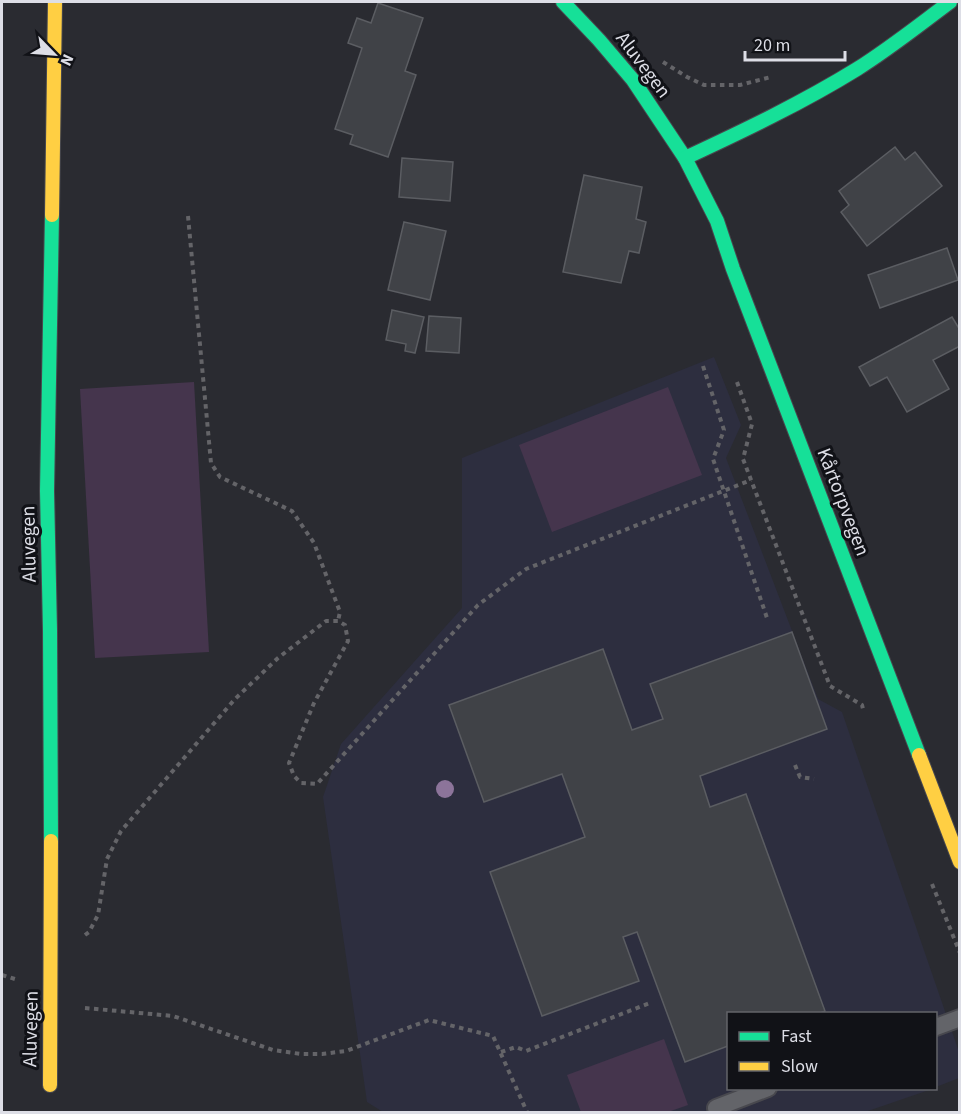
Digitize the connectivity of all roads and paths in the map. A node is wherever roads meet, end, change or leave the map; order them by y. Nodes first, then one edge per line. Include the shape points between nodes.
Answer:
1 (55, 2) edge
2 (563, 2) edge
3 (950, 2) edge
4 (658, 58) dead end
5 (781, 72) dead end
6 (685, 159) junction
7 (188, 216) dead end
8 (703, 366) dead end
9 (737, 381) dead end
10 (751, 480) junction
11 (723, 491) junction
12 (767, 618) dead end
13 (338, 621) junction
14 (866, 716) dead end
15 (795, 765) dead end
16 (814, 779) dead end
17 (960, 862) edge
18 (930, 877) dead end
19 (51, 949) junction
20 (960, 953) edge
21 (650, 1003) dead end
22 (51, 1007) junction
23 (960, 1018) edge
24 (937, 1027) edge
25 (501, 1052) junction
26 (50, 1085) dead end
27 (765, 1090) edge
28 (716, 1108) dead end
29 (527, 1113) edge

1 - 19 main road, Aluvegen via 47,490
2 - 6 main road, Aluvegen via 633,80
3 - 6 main road via 881,54 825,88
4 - 5 path via 704,85 740,85
6 - 17 main road, Kårtorpvegen via 717,220
7 - 13 path via 211,463 220,477 292,511 314,543 340,612
8 - 11 path via 724,430 713,459
9 - 10 path via 752,424 743,459
10 - 11 path
10 - 14 path via 830,686 862,705
11 - 12 path
11 - 13 path via 526,569 478,605 318,784 301,783 289,763 314,703 348,641 345,625
13 - 19 path via 326,621 278,658 227,708 121,831 107,860 98,915 89,932 73,948
15 - 16 path via 800,777
18 - 20 path
19 - 22 main road, Aluvegen
21 - 25 path via 526,1051 516,1047
22 - 25 path via 173,1016 273,1050 301,1054 346,1051 429,1020 493,1036
22 - 26 main road, Aluvegen
23 - 24 lane
25 - 29 path
27 - 28 lane

